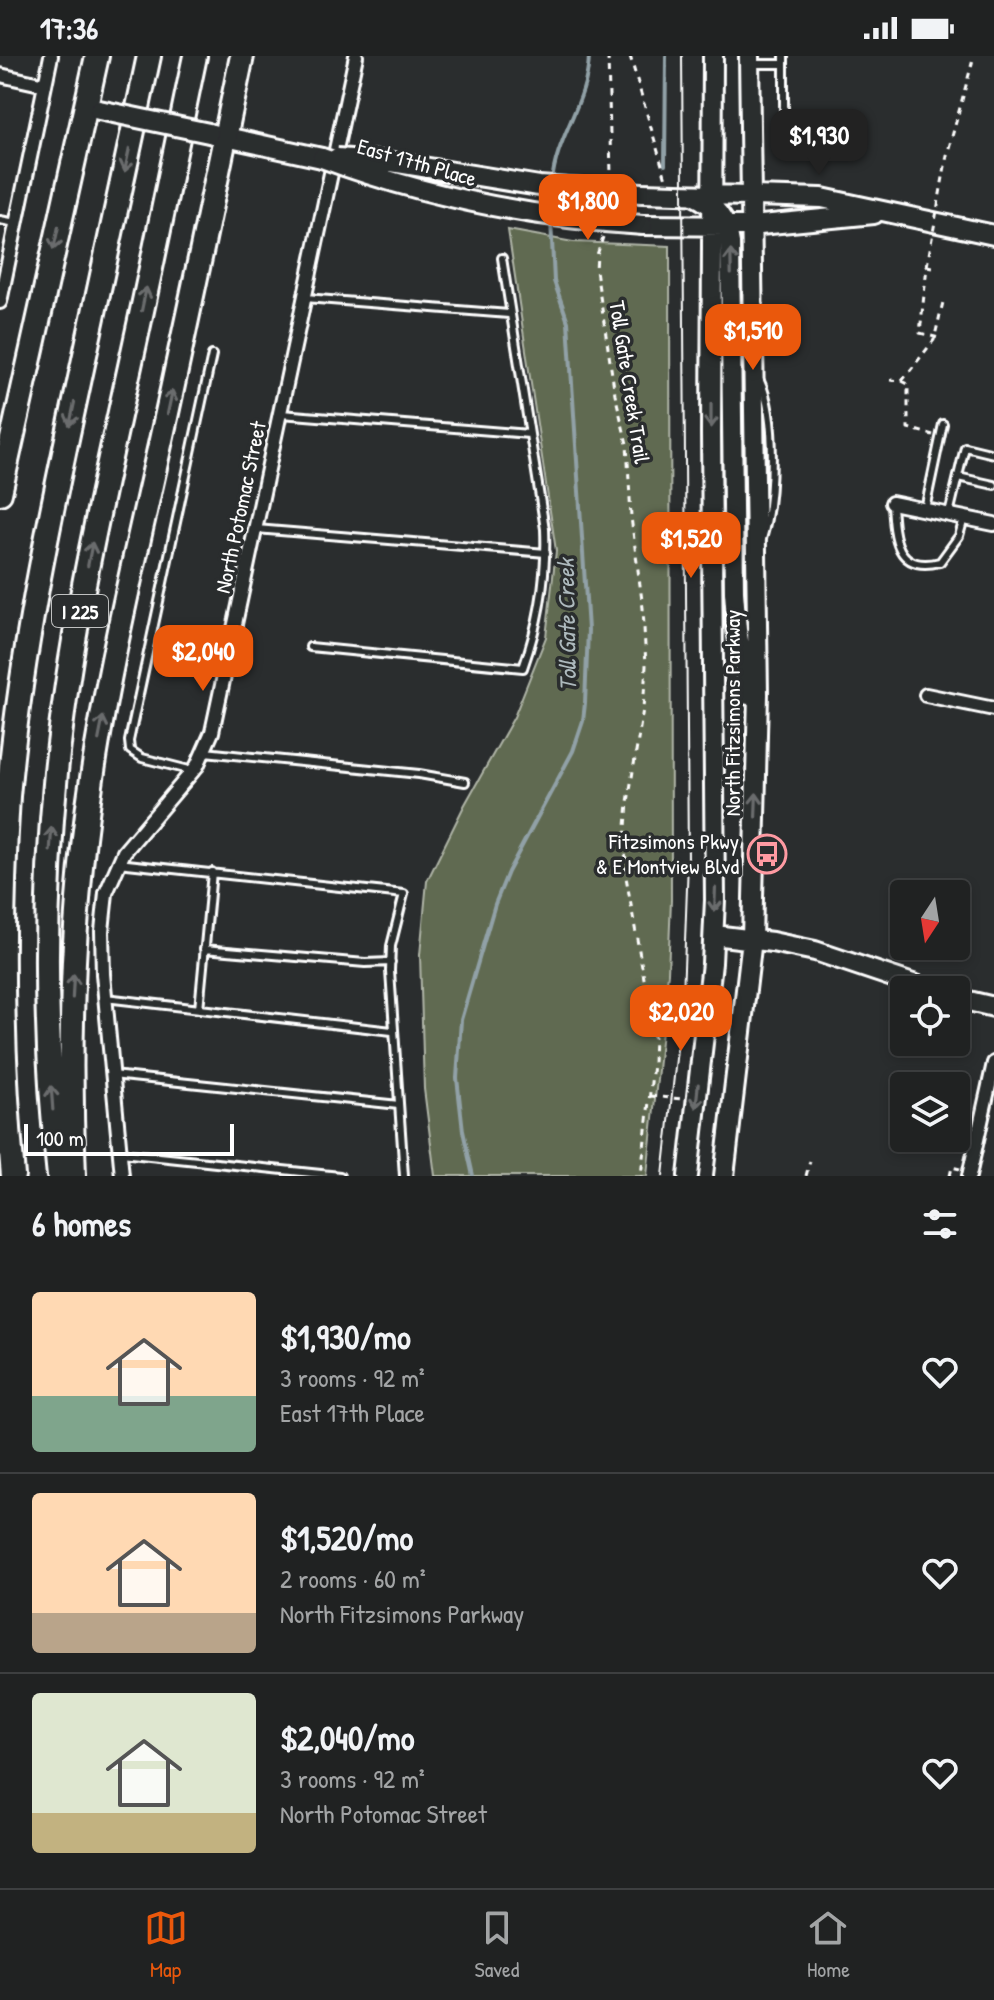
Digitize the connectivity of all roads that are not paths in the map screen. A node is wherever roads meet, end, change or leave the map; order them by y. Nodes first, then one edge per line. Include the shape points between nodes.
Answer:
1 (51, 56) edge
2 (97, 56) edge
3 (149, 56) edge
4 (195, 56) edge
5 (242, 56) edge
6 (356, 56) edge
7 (713, 56) edge
8 (749, 60) edge
9 (784, 60) edge
10 (0, 75) edge
11 (45, 85) junction
12 (92, 108) junction
13 (784, 131) dead end
14 (218, 135) junction
15 (322, 158) junction
16 (750, 195) junction
17 (713, 201) junction
18 (880, 212) junction
19 (0, 220) edge
20 (16, 223) junction
21 (720, 226) junction
22 (751, 226) junction
23 (994, 235) edge
24 (502, 258) dead end
25 (4, 263) edge
26 (305, 298) junction
27 (0, 302) edge
28 (509, 314) junction
29 (212, 355) dead end
30 (281, 414) junction
31 (943, 424) dead end
32 (529, 434) junction
33 (994, 454) edge
34 (958, 477) junction
35 (994, 485) edge
36 (0, 493) edge
37 (892, 503) joint
38 (925, 509) junction
39 (949, 514) junction
40 (964, 518) junction
41 (994, 524) edge
42 (256, 529) junction
43 (546, 553) junction
44 (310, 647) dead end
45 (926, 695) dead end
46 (994, 709) edge
47 (757, 745) junction
48 (205, 752) junction
49 (193, 771) junction
50 (465, 782) dead end
51 (118, 863) junction
52 (212, 872) junction
53 (714, 935) junction
54 (752, 939) junction
55 (204, 949) junction
56 (391, 962) junction
57 (891, 976) edge
58 (105, 998) junction
59 (970, 1001) edge
60 (994, 1007) edge
61 (199, 1009) junction
62 (392, 1031) junction
63 (994, 1063) edge
64 (111, 1075) junction
65 (399, 1105) junction
66 (119, 1153) junction
67 (13, 1176) edge
68 (59, 1176) edge
69 (74, 1176) edge
70 (122, 1176) edge
71 (340, 1176) edge
72 (404, 1176) edge
73 (688, 1176) edge
74 (724, 1176) edge
75 (969, 1176) edge

1 - 11 street
2 - 12 highway
3 -> 67 highway, I 225 via 48,531 15,736 1,933
68 -> 4 highway, I 225 via 47,921 61,726 104,482
5 - 14 highway
6 - 26 street, North Potomac Street
7 - 17 main road, North Fitzsimons Parkway
8 - 9 lane
8 - 16 main road, North Fitzsimons Parkway
9 - 13 lane
10 - 11 street
11 - 20 street
12 - 14 main road, East 17th Place, bridge
12 -> 36 highway
14 - 15 main road, East 17th Place
69 -> 14 highway via 73,991 92,780
15 - 17 main road, East 17th Place, bridge via 392,162 539,186 693,195
15 - 21 main road, East 17th Place, bridge via 396,184 512,212 643,225
16 - 17 main road, East 17th Place
16 - 18 main road, East 17th Place via 822,198
16 - 22 main road, North Fitzsimons Parkway
17 - 21 main road, North Fitzsimons Parkway
18 - 22 main road, East 17th Place
18 - 23 main road, East 17th Place
19 - 20 lane
20 - 25 street
21 - 22 main road, East 17th Place
47 -> 21 main road via 735,600 730,243
21 -> 53 main road, North Fitzsimons Parkway via 711,433
22 - 47 main road, North Fitzsimons Parkway
24 - 28 lane
25 - 27 street
26 - 28 lane
26 - 30 street, North Potomac Street
28 - 32 lane
29 - 49 lane via 129,741 138,756
30 - 32 lane
30 - 42 street, North Potomac Street
31 - 38 lane
32 - 43 lane
33 - 34 lane via 965,447
34 - 35 lane
34 - 39 lane
37 - 38 street
37 - 40 lane via 901,553 919,564 940,562 959,536
38 - 39 street
39 - 40 street
40 - 41 street
42 - 43 lane
42 - 48 street, North Potomac Street
43 - 44 lane via 538,618 523,668
45 - 46 street
54 -> 47 main road, North Fitzsimons Parkway
48 - 49 street, North Potomac Street
48 - 50 lane
49 - 51 street, North Potomac Street
51 - 52 lane
51 - 58 street, North Potomac Street via 103,908
52 - 55 lane
52 - 56 lane via 404,894
53 - 54 main road
53 -> 73 main road, North Fitzsimons Parkway
54 - 57 main road via 831,955
54 - 74 main road, North Fitzsimons Parkway
55 - 56 lane
55 - 61 lane
56 - 62 lane
58 - 61 lane
58 - 64 street, North Potomac Street
59 - 60 main road
61 - 62 lane
62 - 65 lane
63 - 75 street
64 - 65 lane
64 - 66 street, North Potomac Street
65 - 72 lane
66 - 70 street, North Potomac Street
66 - 71 lane

